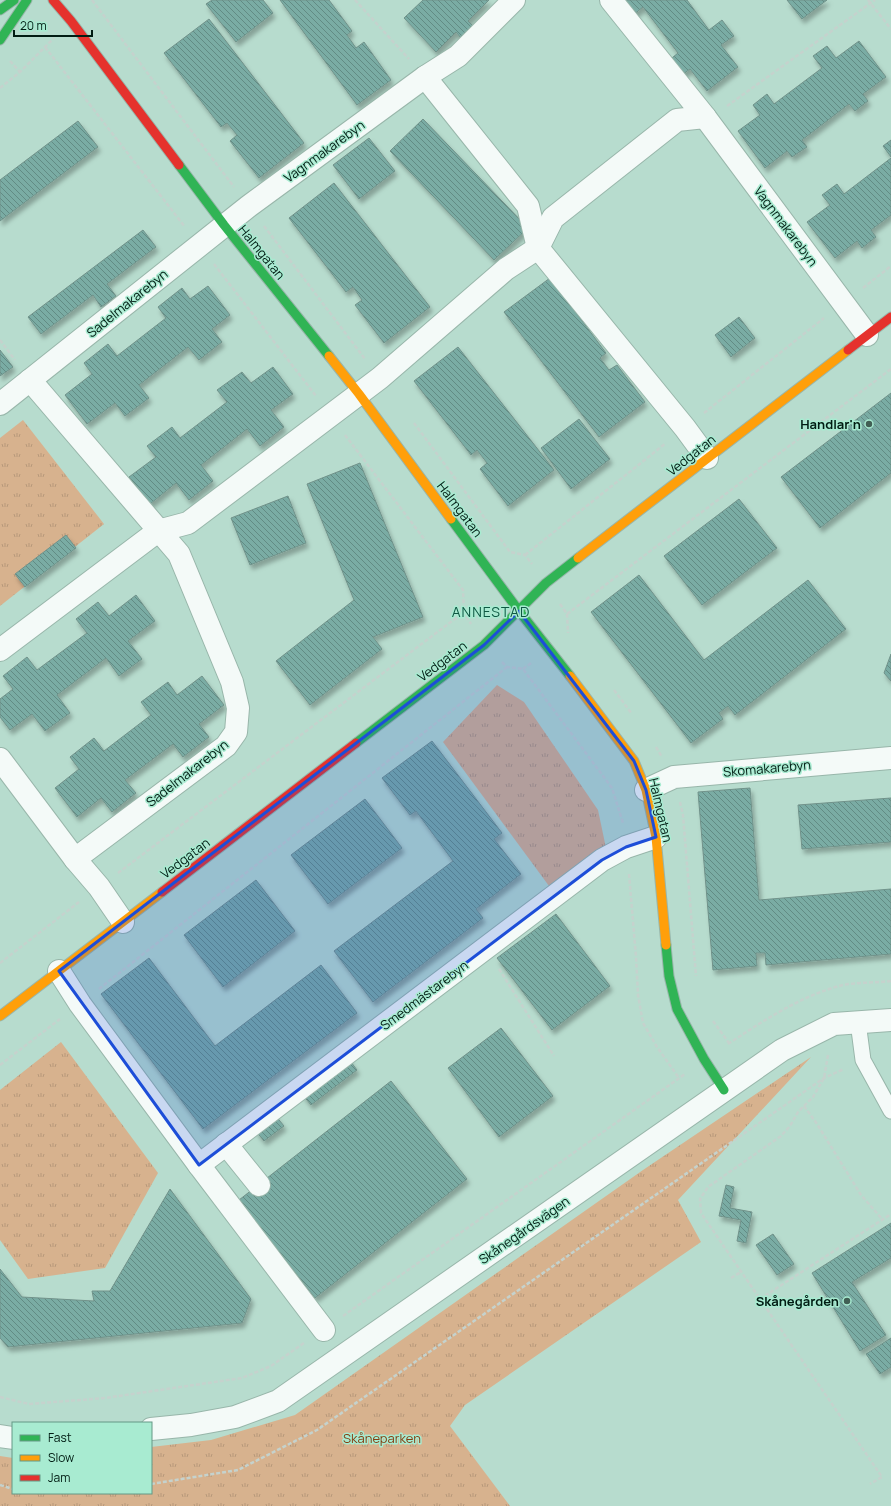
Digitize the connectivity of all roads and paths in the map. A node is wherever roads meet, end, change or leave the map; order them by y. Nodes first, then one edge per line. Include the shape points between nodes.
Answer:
1 (14, 0) edge
2 (27, 0) edge
3 (53, 0) edge
4 (355, 0) edge
5 (514, 0) edge
6 (611, 0) edge
7 (868, 0) edge
8 (875, 0) edge
9 (871, 4) junction
10 (0, 10) edge
11 (891, 29) edge
12 (0, 40) edge
13 (45, 47) dead end
14 (20, 72) dead end
15 (425, 77) junction
16 (0, 88) edge
17 (705, 117) junction
18 (224, 225) junction
19 (200, 245) junction
20 (538, 248) junction
21 (891, 266) edge
22 (843, 302) junction
23 (891, 317) edge
24 (867, 335) junction
25 (891, 369) edge
26 (30, 380) junction
27 (358, 394) junction
28 (0, 404) edge
29 (330, 415) junction
30 (685, 428) junction
31 (707, 458) junction
32 (158, 532) junction
33 (525, 555) dead end
34 (520, 611) junction
35 (464, 612) junction
36 (567, 614) dead end
37 (484, 645) junction
38 (0, 650) edge
39 (507, 667) junction
40 (891, 758) edge
41 (0, 759) edge
42 (646, 790) junction
43 (656, 837) junction
44 (626, 847) junction
45 (75, 859) junction
46 (99, 887) junction
47 (122, 922) junction
48 (486, 948) junction
49 (0, 963) edge
50 (59, 970) junction
51 (891, 981) edge
52 (80, 1004) junction
53 (0, 1016) edge
54 (891, 1020) edge
55 (858, 1022) junction
56 (834, 1024) junction
57 (554, 1056) dead end
58 (704, 1060) junction
59 (863, 1060) junction
60 (0, 1065) edge
61 (679, 1078) junction
62 (824, 1078) junction
63 (724, 1090) junction
64 (804, 1106) junction
65 (891, 1111) edge
66 (226, 1144) junction
67 (199, 1165) junction
68 (258, 1185) dead end
69 (891, 1214) edge
70 (883, 1220) junction
71 (741, 1272) junction
72 (731, 1278) dead end
73 (760, 1299) junction
74 (324, 1330) junction
75 (0, 1397) edge
76 (152, 1429) edge
77 (0, 1436) edge
78 (12, 1438) edge
79 (152, 1484) edge
80 (870, 1484) dead end
81 (0, 1486) edge
82 (12, 1489) edge

1 - 10 street
2 - 12 street
3 - 18 street, Halmgatan
4 - 15 path
5 - 15 street, Vagnmakarebyn via 458,56
6 - 17 street, Vagnmakarebyn
7 - 9 path
8 - 9 path
9 - 11 path
9 - 17 path via 726,106
13 - 19 path
14 - 16 path
15 - 18 street, Vagnmakarebyn
15 - 20 street via 528,206
17 - 20 street via 676,120 553,218
17 - 22 street, Vagnmakarebyn
18 - 19 street, Sadelmakarebyn
18 - 27 street, Halmgatan
19 - 26 street, Sadelmakarebyn
19 - 29 path
20 - 27 street via 506,269
20 - 30 street
21 - 22 path
22 - 24 street, Vagnmakarebyn
22 - 30 path
23 - 24 street, Vedgatan
24 - 31 street, Vedgatan
25 - 36 path
26 - 28 street, Sadelmakarebyn
26 - 32 street, Sadelmakarebyn
27 - 29 street
27 - 34 street, Halmgatan
29 - 32 street via 188,523
29 - 35 path via 463,590
30 - 31 street
30 - 33 path
31 - 34 street, Vedgatan via 546,583
32 - 38 street
32 - 45 street, Sadelmakarebyn via 179,554 232,682 238,708 236,732 226,746
34 - 37 street, Vedgatan
34 - 42 street, Halmgatan via 634,761
35 - 37 path
35 - 46 path
37 - 39 path
37 - 47 street, Vedgatan
39 - 44 path via 523,669 612,788 623,818
39 - 52 path
40 - 42 street, Skomakarebyn via 674,777
41 - 45 street
42 - 43 street, Halmgatan
43 - 44 street, Smedmästarebyn
43 - 58 street, Halmgatan via 669,976 677,1009
44 - 48 street, Smedmästarebyn via 602,860
44 - 61 path via 638,995 643,1023
45 - 46 street
46 - 47 street
46 - 49 path
47 - 50 street, Vedgatan
48 - 57 path
48 - 66 street, Smedmästarebyn
50 - 52 street
50 - 53 street, Vedgatan
51 - 58 path via 840,986 809,997 772,1015
52 - 60 path
52 - 67 street
54 - 55 street, Skånegårdsvägen
55 - 56 street, Skånegårdsvägen
55 - 59 lane
56 - 62 path
56 - 63 street, Skånegårdsvägen via 782,1050
58 - 61 path
58 - 63 street, Halmgatan
59 - 62 path
59 - 65 lane
61 - 74 path
62 - 64 path via 813,1097
62 - 79 path via 317,1430 238,1470
63 - 76 street, Skånegårdsvägen via 278,1401 235,1417
64 - 70 path via 862,1195
64 - 71 path via 781,1136 708,1187 700,1199 701,1213
66 - 67 street, Smedmästarebyn
66 - 68 street
67 - 74 street
69 - 70 path
70 - 73 path
71 - 72 path
71 - 73 path
73 - 80 path via 882,1477
74 - 75 path via 271,1366 242,1378 105,1398 29,1404
77 - 78 street
81 - 82 path

